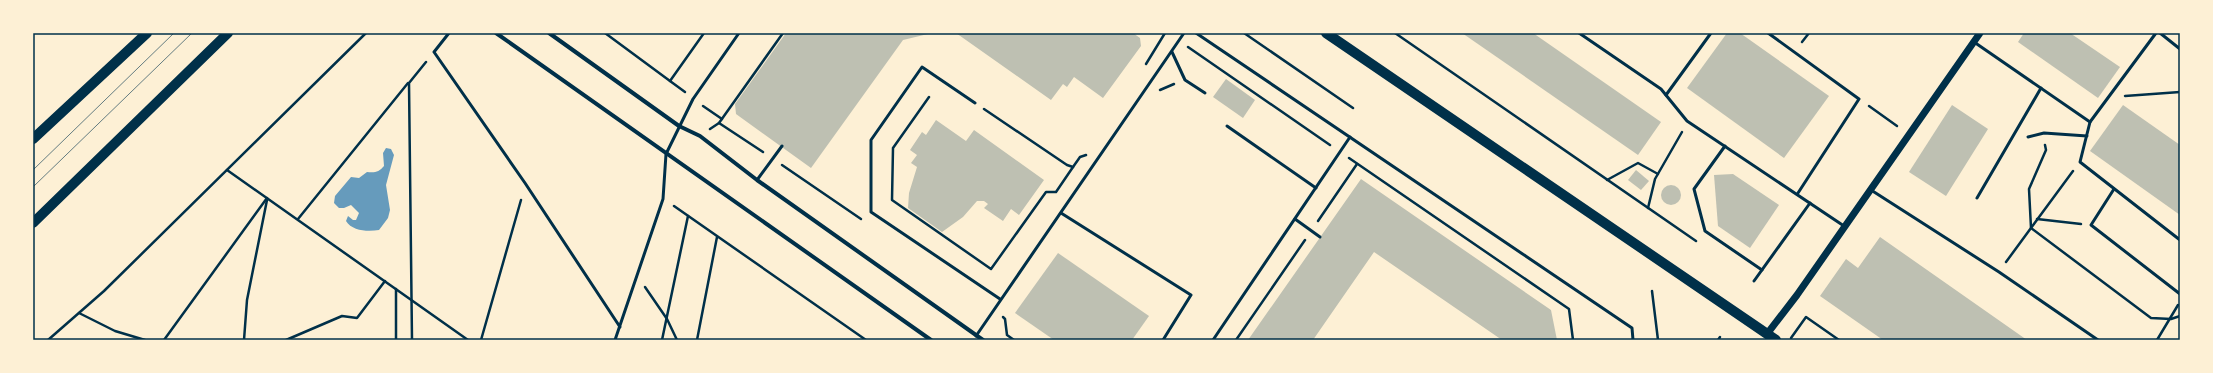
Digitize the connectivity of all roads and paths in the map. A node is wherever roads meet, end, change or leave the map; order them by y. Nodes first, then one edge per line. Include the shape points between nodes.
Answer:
1 (147, 33) edge
2 (228, 33) edge
3 (366, 33) edge
4 (449, 33) edge
5 (496, 33) edge
6 (549, 33) edge
7 (605, 33) edge
8 (739, 33) edge
9 (783, 33) edge
10 (1165, 33) edge
11 (1184, 33) edge
12 (1196, 33) edge
13 (1244, 33) edge
14 (1326, 33) edge
15 (1395, 33) edge
16 (1579, 33) edge
17 (1711, 33) edge
18 (1768, 33) edge
19 (1980, 33) edge
20 (2156, 33) edge
21 (2160, 33) edge
22 (1179, 41) junction
23 (1974, 42) junction
24 (2180, 49) edge
25 (434, 52) junction
26 (1172, 52) junction
27 (1144, 66) dead end
28 (670, 81) dead end
29 (409, 83) junction
30 (2041, 88) junction
31 (2179, 91) edge
32 (1204, 93) dead end
33 (1666, 95) junction
34 (929, 97) dead end
35 (1859, 98) junction
36 (2108, 98) junction
37 (975, 103) joint
38 (1353, 108) dead end
39 (1687, 121) junction
40 (2090, 122) junction
41 (679, 126) junction
42 (1227, 126) dead end
43 (1897, 126) dead end
44 (700, 136) junction
45 (2087, 136) junction
46 (1350, 137) junction
47 (2028, 137) dead end
48 (33, 139) edge
49 (782, 146) dead end
50 (1725, 146) junction
51 (1340, 152) junction
52 (666, 154) junction
53 (1088, 154) dead end
54 (2080, 162) junction
55 (1357, 164) junction
56 (1073, 167) junction
57 (227, 170) junction
58 (1658, 174) junction
59 (758, 180) junction
60 (1607, 180) junction
61 (526, 183) junction
62 (1316, 188) junction
63 (1870, 188) junction
64 (2114, 189) junction
65 (823, 193) dead end
66 (1798, 194) junction
67 (267, 198) junction
68 (1977, 198) dead end
69 (663, 199) junction
70 (833, 200) dead end
71 (1810, 203) junction
72 (1648, 208) junction
73 (1060, 213) junction
74 (688, 216) junction
75 (1295, 218) junction
76 (298, 219) junction
77 (2037, 219) junction
78 (33, 224) edge
79 (2091, 225) junction
80 (1844, 226) junction
81 (2031, 228) junction
82 (1311, 230) junction
83 (717, 236) junction
84 (1320, 237) dead end
85 (2180, 240) edge
86 (1698, 242) dead end
87 (1762, 270) junction
88 (1999, 272) junction
89 (637, 276) junction
90 (385, 281) junction
91 (1754, 281) dead end
92 (396, 289) junction
93 (1652, 291) dead end
94 (2180, 294) edge
95 (1000, 299) junction
96 (412, 300) junction
97 (2180, 301) edge
98 (79, 313) junction
99 (2180, 316) edge
100 (667, 319) junction
101 (2171, 319) junction
102 (620, 327) junction
103 (976, 336) junction
104 (1765, 337) edge
105 (48, 340) edge
106 (145, 340) edge
107 (164, 340) edge
108 (244, 340) edge
109 (286, 340) edge
110 (396, 340) edge
111 (412, 340) edge
112 (468, 340) edge
113 (481, 340) edge
114 (615, 340) edge
115 (662, 340) edge
116 (677, 340) edge
117 (697, 340) edge
118 (866, 340) edge
119 (931, 340) edge
120 (983, 340) edge
121 (1163, 340) edge
122 (1213, 340) edge
123 (1236, 340) edge
124 (1573, 340) edge
125 (1633, 340) edge
126 (1658, 340) edge
127 (1776, 340) edge
128 (1789, 340) edge
129 (1839, 340) edge
130 (2098, 340) edge
131 (2157, 340) edge

1 - 48 main road
2 - 78 main road
3 - 57 path
4 - 25 lane
5 - 52 street
6 - 41 street
7 - 28 path
8 - 41 lane via 693,99
9 - 44 path via 719,123
10 - 27 path
11 - 22 lane
12 - 46 lane
13 - 38 path
14 - 104 main road
15 - 60 path
16 - 33 lane
17 - 33 lane
18 - 35 lane
19 - 23 street
20 - 36 lane
21 - 24 lane
22 - 26 lane
22 - 51 path
23 - 30 lane
23 - 63 street
25 - 29 path
25 - 61 lane
26 - 32 lane via 1185,80
26 - 73 lane
29 - 76 path
29 - 96 path
30 - 40 lane
30 - 68 lane
31 - 36 path
33 - 39 lane
34 - 56 path via 893,148 892,200 991,269 1046,192 1056,192
35 - 43 path
35 - 66 lane
36 - 40 lane
37 - 56 path
37 - 95 lane via 922,67 871,140 871,212
39 - 50 lane
39 - 58 path
40 - 45 lane
41 - 44 street
41 - 52 lane
42 - 62 lane
44 - 59 street
45 - 47 lane via 2044,133
45 - 54 lane
46 - 51 lane
46 - 125 lane via 1632,328
49 - 59 lane
50 - 66 lane
50 - 87 lane via 1694,189 1705,231
51 - 55 path
51 - 62 lane
52 - 69 lane
52 - 119 street
53 - 56 path via 1080,157
54 - 64 lane
54 - 77 path
55 - 82 path
55 - 124 path via 1569,309
57 - 67 path
57 - 98 path
58 - 60 path via 1638,163
58 - 72 path
59 - 103 street
60 - 72 path
61 - 102 lane
61 - 113 path
62 - 75 lane
63 - 80 street
63 - 88 lane
64 - 79 lane
64 - 85 lane
65 - 70 path
66 - 71 lane
67 - 76 path
67 - 107 path
67 - 108 path via 248,300
69 - 74 path
69 - 89 lane
71 - 80 lane
71 - 87 lane
72 - 86 path
73 - 95 lane
73 - 121 lane via 1191,295
74 - 83 path
74 - 100 path
75 - 82 lane
75 - 122 lane
76 - 90 path
77 - 79 path
77 - 81 path
79 - 94 lane
80 - 104 street
81 - 88 path
81 - 101 path via 2151,318
82 - 84 lane
82 - 123 path
83 - 117 path
83 - 118 path
87 - 91 lane
88 - 130 lane
89 - 100 path
89 - 102 lane
90 - 92 path
90 - 109 path via 357,318 342,316
92 - 96 path
92 - 110 path
93 - 126 path
95 - 103 lane
96 - 111 path
96 - 112 path
97 - 101 path
98 - 105 path
98 - 106 path via 115,331
99 - 101 path
100 - 115 path
100 - 116 path
101 - 131 path
102 - 114 lane
103 - 120 street
104 - 127 main road
128 - 129 path via 1806,317

